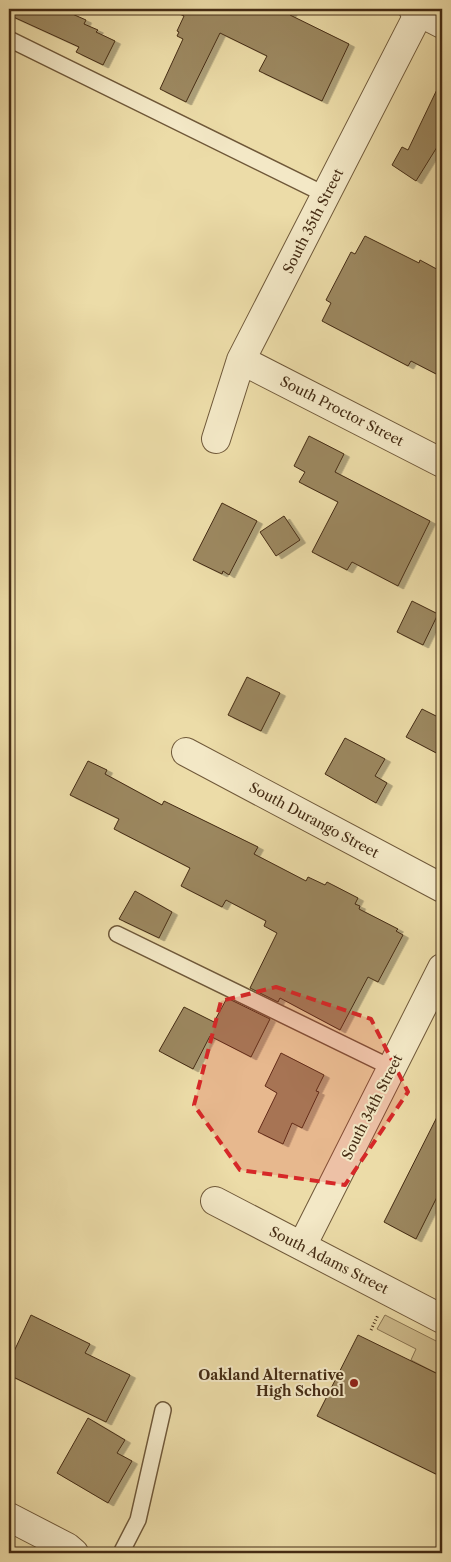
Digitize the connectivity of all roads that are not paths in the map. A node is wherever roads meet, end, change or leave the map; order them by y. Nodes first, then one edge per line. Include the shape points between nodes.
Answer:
1 (424, 13) edge
2 (9, 39) edge
3 (326, 195) junction
4 (241, 360) junction
5 (216, 439) dead end
6 (442, 463) edge
7 (186, 752) dead end
8 (442, 888) edge
9 (117, 934) dead end
10 (442, 968) edge
11 (392, 1068) junction
12 (215, 1201) dead end
13 (302, 1246) junction
14 (442, 1318) edge
15 (163, 1410) dead end
16 (9, 1517) edge
17 (74, 1553) edge
18 (121, 1553) edge

1 - 3 street, South 35th Street
2 - 3 lane
3 - 4 street, South 35th Street
4 - 5 street, South 35th Street
4 - 6 street, South Proctor Street
7 - 8 street, South Durango Street
9 - 11 lane
10 - 11 street, South 34th Street
11 - 13 street, South 34th Street
12 - 13 street, South Adams Street
13 - 14 street, South Adams Street
15 - 18 lane via 138,1520
16 - 17 street

